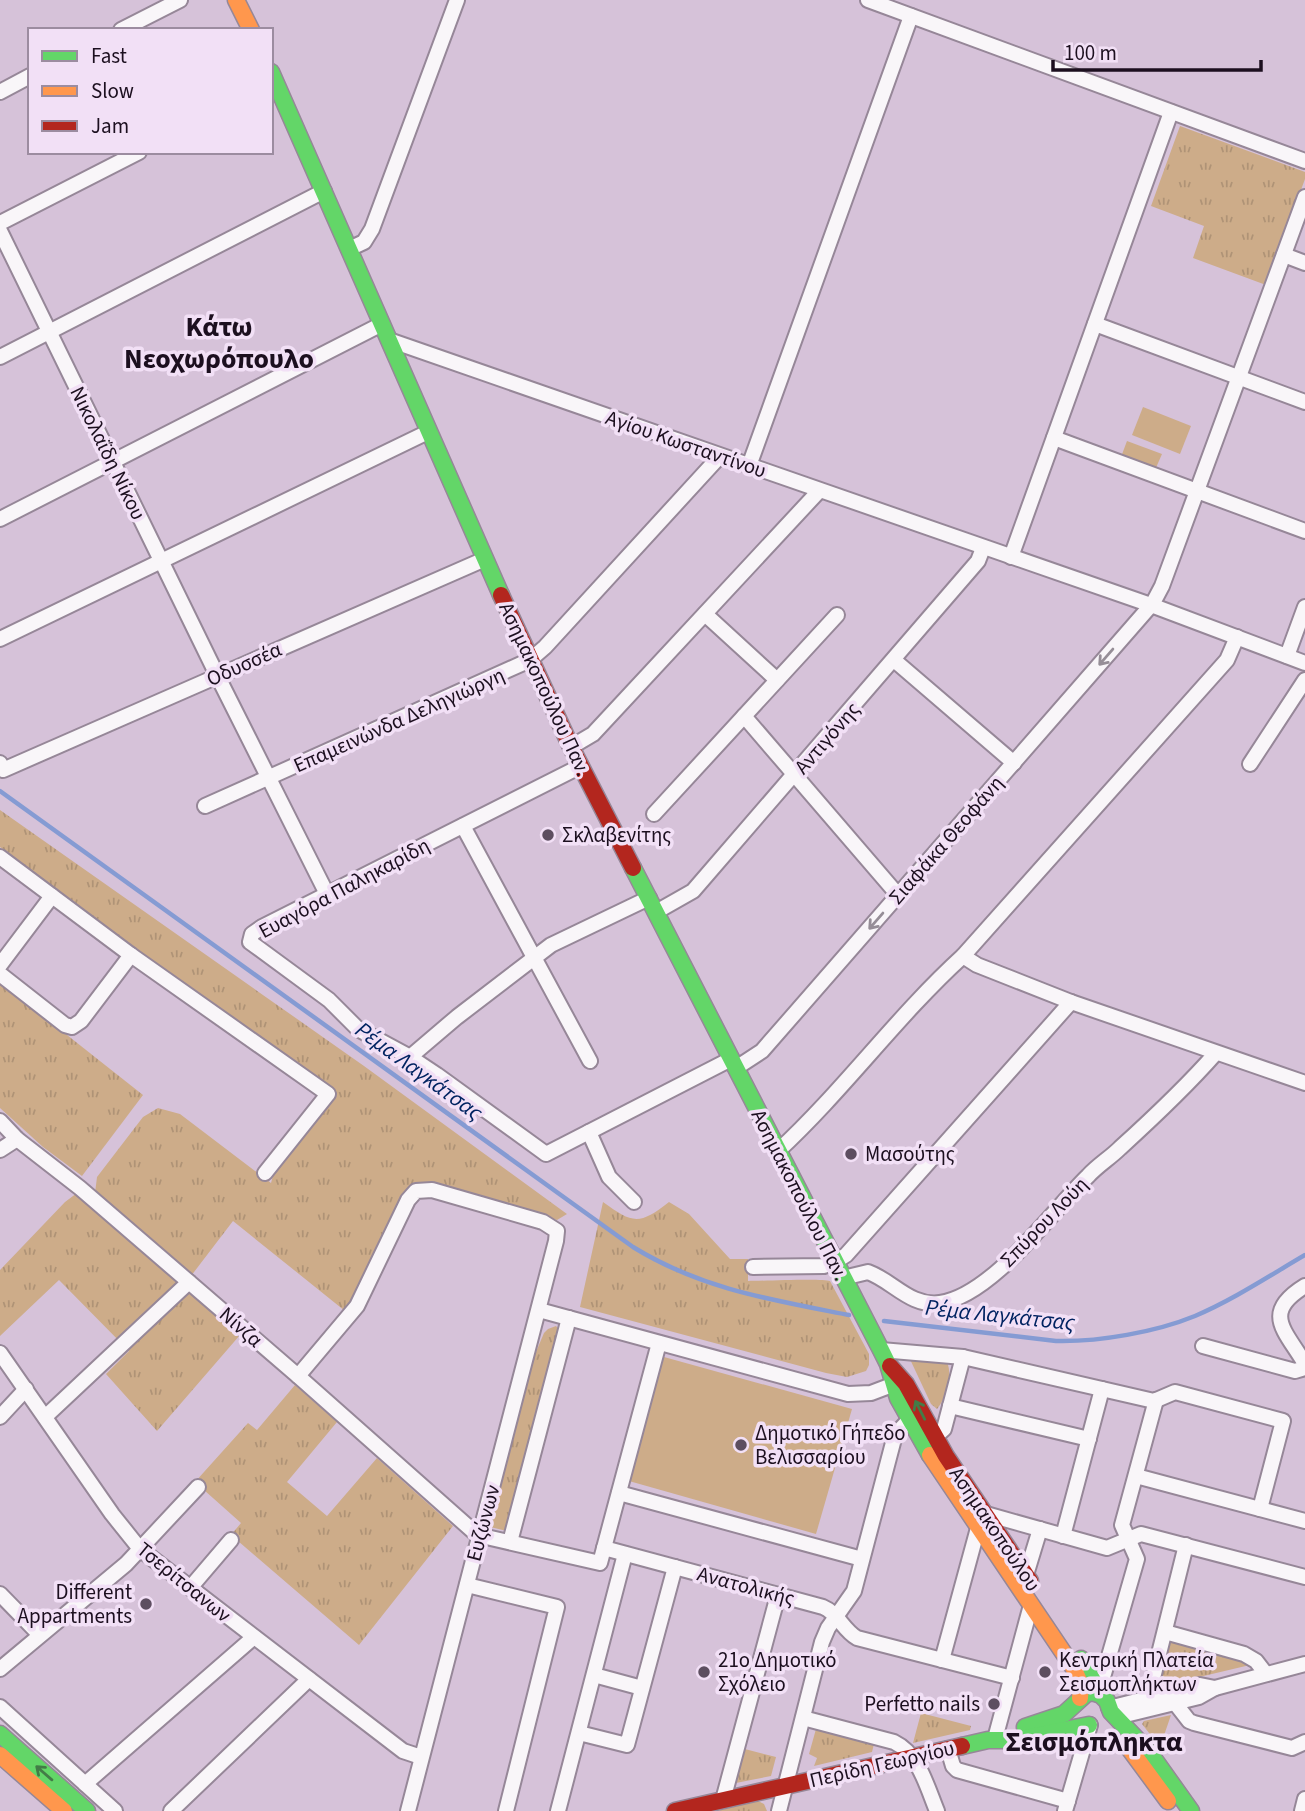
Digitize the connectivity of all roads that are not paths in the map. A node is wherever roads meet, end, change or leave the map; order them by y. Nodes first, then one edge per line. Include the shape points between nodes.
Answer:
1 (180, 0) edge
2 (236, 0) edge
3 (457, 0) edge
4 (868, 0) edge
5 (911, 16) junction
6 (125, 28) edge
7 (250, 28) edge
8 (28, 77) edge
9 (273, 79) edge
10 (0, 92) edge
11 (1171, 112) junction
12 (135, 154) edge
13 (1305, 161) edge
14 (324, 191) junction
15 (1305, 197) edge
16 (0, 223) edge
17 (0, 231) edge
18 (349, 250) junction
19 (1283, 255) junction
20 (1305, 263) edge
21 (382, 324) junction
22 (1095, 324) junction
23 (49, 332) junction
24 (388, 340) junction
25 (0, 357) edge
26 (1238, 377) junction
27 (1305, 402) edge
28 (428, 432) junction
29 (1054, 438) junction
30 (720, 456) junction
31 (112, 461) junction
32 (749, 466) junction
33 (819, 491) junction
34 (1197, 491) junction
35 (0, 519) edge
36 (1305, 531) edge
37 (984, 548) junction
38 (1011, 557) junction
39 (485, 559) junction
40 (162, 561) junction
41 (1151, 605) junction
42 (1305, 607) edge
43 (705, 614) junction
44 (837, 615) dead end
45 (1237, 638) junction
46 (0, 639) edge
47 (1287, 656) junction
48 (530, 660) junction
49 (894, 660) junction
50 (1305, 663) edge
51 (217, 676) junction
52 (777, 680) junction
53 (1305, 680) edge
54 (744, 716) junction
55 (571, 747) junction
56 (1014, 763) junction
57 (1250, 764) dead end
58 (2, 766) edge
59 (581, 766) junction
60 (795, 775) junction
61 (269, 778) junction
62 (205, 806) dead end
63 (653, 814) dead end
64 (463, 826) junction
65 (0, 857) edge
66 (327, 894) junction
67 (898, 895) junction
68 (52, 896) junction
69 (652, 905) junction
70 (131, 955) junction
71 (963, 956) junction
72 (534, 958) junction
73 (0, 965) edge
74 (0, 974) edge
75 (1071, 1002) junction
76 (1215, 1054) junction
77 (410, 1057) junction
78 (590, 1061) dead end
79 (733, 1063) junction
80 (1305, 1083) edge
81 (0, 1121) edge
82 (589, 1132) junction
83 (17, 1139) junction
84 (0, 1150) edge
85 (778, 1151) junction
86 (546, 1154) joint
87 (265, 1173) dead end
88 (634, 1202) dead end
89 (835, 1262) junction
90 (753, 1267) dead end
91 (189, 1282) junction
92 (846, 1285) junction
93 (1305, 1286) edge
94 (539, 1310) junction
95 (569, 1318) junction
96 (659, 1343) junction
97 (1203, 1346) dead end
98 (0, 1353) edge
99 (884, 1357) junction
100 (963, 1357) junction
101 (1305, 1366) edge
102 (298, 1376) junction
103 (892, 1385) junction
104 (26, 1389) junction
105 (1102, 1389) junction
106 (1156, 1400) junction
107 (950, 1406) junction
108 (0, 1417) edge
109 (45, 1417) junction
110 (909, 1420) junction
111 (935, 1437) junction
112 (1089, 1440) junction
113 (1136, 1476) junction
114 (198, 1487) dead end
115 (619, 1493) junction
116 (1260, 1509) junction
117 (982, 1521) junction
118 (1305, 1521) edge
119 (1040, 1529) junction
120 (480, 1535) junction
121 (1063, 1536) junction
122 (1127, 1539) junction
123 (231, 1541) dead end
124 (510, 1542) junction
125 (1186, 1545) junction
126 (604, 1548) junction
127 (140, 1549) junction
128 (625, 1553) junction
129 (862, 1559) junction
130 (675, 1567) junction
131 (1026, 1575) junction
132 (1305, 1577) edge
133 (467, 1585) junction
134 (190, 1588) junction
135 (0, 1594) edge
136 (778, 1595) junction
137 (1031, 1605) junction
138 (836, 1616) junction
139 (1165, 1632) junction
140 (40, 1635) junction
141 (254, 1637) junction
142 (942, 1660) junction
143 (1305, 1664) edge
144 (0, 1669) edge
145 (1266, 1674) junction
146 (594, 1675) junction
147 (1012, 1678) junction
148 (309, 1679) junction
149 (642, 1688) junction
150 (1215, 1688) junction
151 (1148, 1698) junction
152 (1175, 1703) junction
153 (0, 1707) edge
154 (1096, 1709) junction
155 (803, 1718) junction
156 (579, 1733) junction
157 (0, 1734) edge
158 (992, 1738) junction
159 (1305, 1740) edge
160 (948, 1749) junction
161 (0, 1755) edge
162 (421, 1757) junction
163 (914, 1757) junction
164 (85, 1784) junction
165 (785, 1786) junction
166 (1305, 1799) edge
167 (723, 1800) junction
168 (1161, 1804) edge
169 (1067, 1806) edge
170 (64, 1811) edge
171 (87, 1811) edge
172 (115, 1811) edge
173 (172, 1811) edge
174 (408, 1811) edge
175 (506, 1811) edge
176 (558, 1811) edge
177 (674, 1811) edge
178 (779, 1811) edge
179 (937, 1811) edge
180 (1175, 1811) edge
181 (1191, 1811) edge
182 (1302, 1811) edge

1 - 6 street
2 - 7 street
3 - 18 street via 372,229 364,242
4 - 5 street
5 - 11 street
5 - 32 street
8 - 10 street
9 - 14 street, Ασημακοπούλου Παν.
11 - 13 street
11 - 22 street
12 - 16 street
14 - 18 street, Ασημακοπούλου Παν.
14 - 23 street
15 - 19 street, Σιαφάκα Θεοφάνη
17 - 23 street, Νικολαΐδη Νίκου
18 - 21 street, Ασημακοπούλου Παν.
19 - 20 street
19 - 26 street, Σιαφάκα Θεοφάνη
21 - 24 street, Ασημακοπούλου Παν.
21 - 31 street
22 - 26 street
22 - 29 street
23 - 25 street
23 - 31 street, Νικολαΐδη Νίκου
24 - 28 street, Ασημακοπούλου Παν.
24 - 30 street, Αγίου Κωσταντίνου
26 - 27 street
26 - 34 street, Σιαφάκα Θεοφάνη
28 - 39 street, Ασημακοπούλου Παν.
28 - 40 street
29 - 34 street
29 - 38 street
30 - 32 street, Αγίου Κωσταντίνου
30 - 48 street, Επαμεινώνδα Δεληγιώργη
31 - 35 street
31 - 40 street, Νικολαΐδη Νίκου
32 - 33 street, Αγίου Κωσταντίνου
33 - 37 street, Αγίου Κωσταντίνου
33 - 43 street
34 - 36 street
34 - 41 street, Σιαφάκα Θεοφάνη
37 - 38 street, Αγίου Κωσταντίνου
37 - 49 street, Αντιγόνης
38 - 41 street, Αγίου Κωσταντίνου
39 - 48 street, Ασημακοπούλου Παν.
39 - 51 street, Οδυσσέα
40 - 46 street
40 - 51 street, Νικολαΐδη Νίκου
41 - 45 street, Αγίου Κωσταντίνου
41 -> 56 street, Σιαφάκα Θεοφάνη
42 - 47 street
43 - 52 street
43 - 55 street via 593,734
44 - 52 street
45 - 47 street, Αγίου Κωσταντίνου
45 - 71 street via 1227,660
47 - 50 street, Αγίου Κωσταντίνου
48 - 55 street, Ασημακοπούλου Παν.
48 - 61 street, Επαμεινώνδα Δεληγιώργη
49 - 56 street
49 - 60 street, Αντιγόνης
51 - 58 street, Οδυσσέα
51 - 61 street, Νικολαΐδη Νίκου
52 - 54 street
53 - 57 street
54 - 60 street
54 - 63 street
55 - 59 street, Ασημακοπούλου Παν.
56 - 67 street, Σιαφάκα Θεοφάνη
59 - 64 street, Ευαγόρα Παληκαρίδη
59 - 69 street, Ασημακοπούλου Παν.
60 - 67 street
60 - 69 street, Αντιγόνης via 693,891
61 - 62 street, Επαμεινώνδα Δεληγιώργη
61 - 66 street, Νικολαΐδη Νίκου
64 - 66 street, Ευαγόρα Παληκαρίδη
64 - 72 street
65 - 68 street
66 - 77 street, Ευαγόρα Παληκαρίδη via 256,931 250,942 329,1000 358,1029
67 -> 79 street, Σιαφάκα Θεοφάνη via 762,1051
68 - 70 street
68 - 73 street
69 - 72 street, Αντιγόνης via 565,938
69 - 79 street, Ασημακοπούλου Παν.
70 - 74 street via 72,1027
70 - 87 street via 328,1094
71 - 75 street
71 - 85 street
72 - 77 street, Αντιγόνης
72 - 78 street
75 - 76 street
75 - 89 street
76 - 80 street
76 - 92 street, Σπύρου Λούη via 1087,1176 1018,1253 968,1291 930,1303 911,1299 868,1272
77 - 86 street, Ευαγόρα Παληκαρίδη
79 - 82 street, Σιαφάκα Θεοφάνη
79 - 85 street, Ασημακοπούλου Παν.
81 - 83 street, Νίνζα
82 - 86 street, Σιαφάκα Θεοφάνη
82 - 88 street via 609,1177
83 - 84 street
83 - 91 street, Νίνζα
85 - 89 street, Ασημακοπούλου Παν.
89 - 90 street
89 - 92 street, Ασημακοπούλου Παν.
91 - 102 street, Νίνζα
91 - 109 street
92 - 99 street, Ασημακοπούλου
93 - 101 street via 1286,1299 1279,1314
94 - 95 street
94 - 102 street, Ευζώνων via 555,1228 432,1190 416,1191 357,1306
94 - 120 street, Ευζώνων
95 - 96 street
95 - 124 street
96 - 103 street via 848,1395
96 - 115 street
97 - 101 street via 1295,1371
98 - 104 street, Τσερίτσανων
99 - 100 street
99 - 103 street, Ασημακοπούλου
111 -> 99 street, Ασημακοπούλου via 906,1384
100 - 105 street
100 - 107 street
102 - 120 street, Νίνζα
103 - 110 street, Ασημακοπούλου
104 - 108 street
104 - 109 street, Τσερίτσανων
105 - 106 street
105 - 112 street
106 - 113 street
106 - 116 street via 1178,1392 1283,1421
107 - 111 street via 944,1429
107 - 112 street
109 - 127 street, Τσερίτσανων
110 - 117 street, Ασημακοπούλου via 935,1464
110 - 129 street via 895,1435
111 - 117 street, Ασημακοπούλου
112 - 121 street
113 - 116 street
113 - 122 street via 1122,1525
114 - 127 street
115 - 126 street
115 - 129 street
116 - 118 street
117 - 119 street
117 - 131 street, Ασημακοπούλου
117 - 137 street, Ασημακοπούλου
117 - 142 street
119 - 121 street
119 - 131 street
120 - 124 street
120 - 133 street, Ευζώνων
121 - 122 street via 1107,1548
122 - 125 street via 1141,1534
122 - 154 street via 1137,1559
123 - 134 street
124 - 126 street via 600,1563
125 - 132 street
125 - 139 street
126 - 128 street, Ανατολικής
127 - 134 street, Τσερίτσανων
127 - 140 street
128 - 130 street, Ανατολικής
128 - 146 street
129 - 138 street via 852,1596
130 - 136 street, Ανατολικής
130 - 149 street
131 - 154 street, Ασημακοπούλου via 1088,1670
133 - 162 street, Ευζώνων
133 - 175 street via 557,1608
134 - 141 street, Τσερίτσανων
135 - 140 street
136 - 138 street, Ανατολικής via 829,1609
136 - 167 street
137 - 147 street
137 - 154 street, Ασημακοπούλου
138 - 142 street, Ανατολικής via 856,1639
138 - 155 street via 822,1642
139 - 145 street via 1244,1654
139 - 151 street
140 - 144 street
141 - 148 street, Τσερίτσανων
141 - 164 street
142 - 147 street, Ανατολικής
143 - 145 street
145 - 150 street
146 - 149 street
146 - 156 street
147 - 158 street
148 - 162 street, Τσερίτσανων via 403,1751
148 - 173 street
149 - 156 street via 627,1745
150 - 151 street via 1200,1685
150 - 152 street
151 - 154 street
152 - 154 street
152 - 159 street via 1194,1723 1292,1748
153 - 164 street
154 - 158 street via 1068,1712
154 - 158 street, Περίδη Γεωργίου via 1015,1740
154 - 168 street via 1131,1750
154 - 169 street
154 - 181 street via 1149,1752
155 - 163 street via 894,1742
155 - 165 street
156 - 176 street
171 -> 157 street
158 - 160 street, Περίδη Γεωργίου
160 - 163 street, Περίδη Γεωργίου
160 - 169 street via 958,1771
161 - 170 street
162 - 174 street, Ευζώνων
163 - 165 street, Περίδη Γεωργίου
163 - 179 street
164 - 172 street
165 - 167 street, Περίδη Γεωργίου
165 - 178 street
166 - 182 street
167 - 177 street, Περίδη Γεωργίου
168 - 180 street

